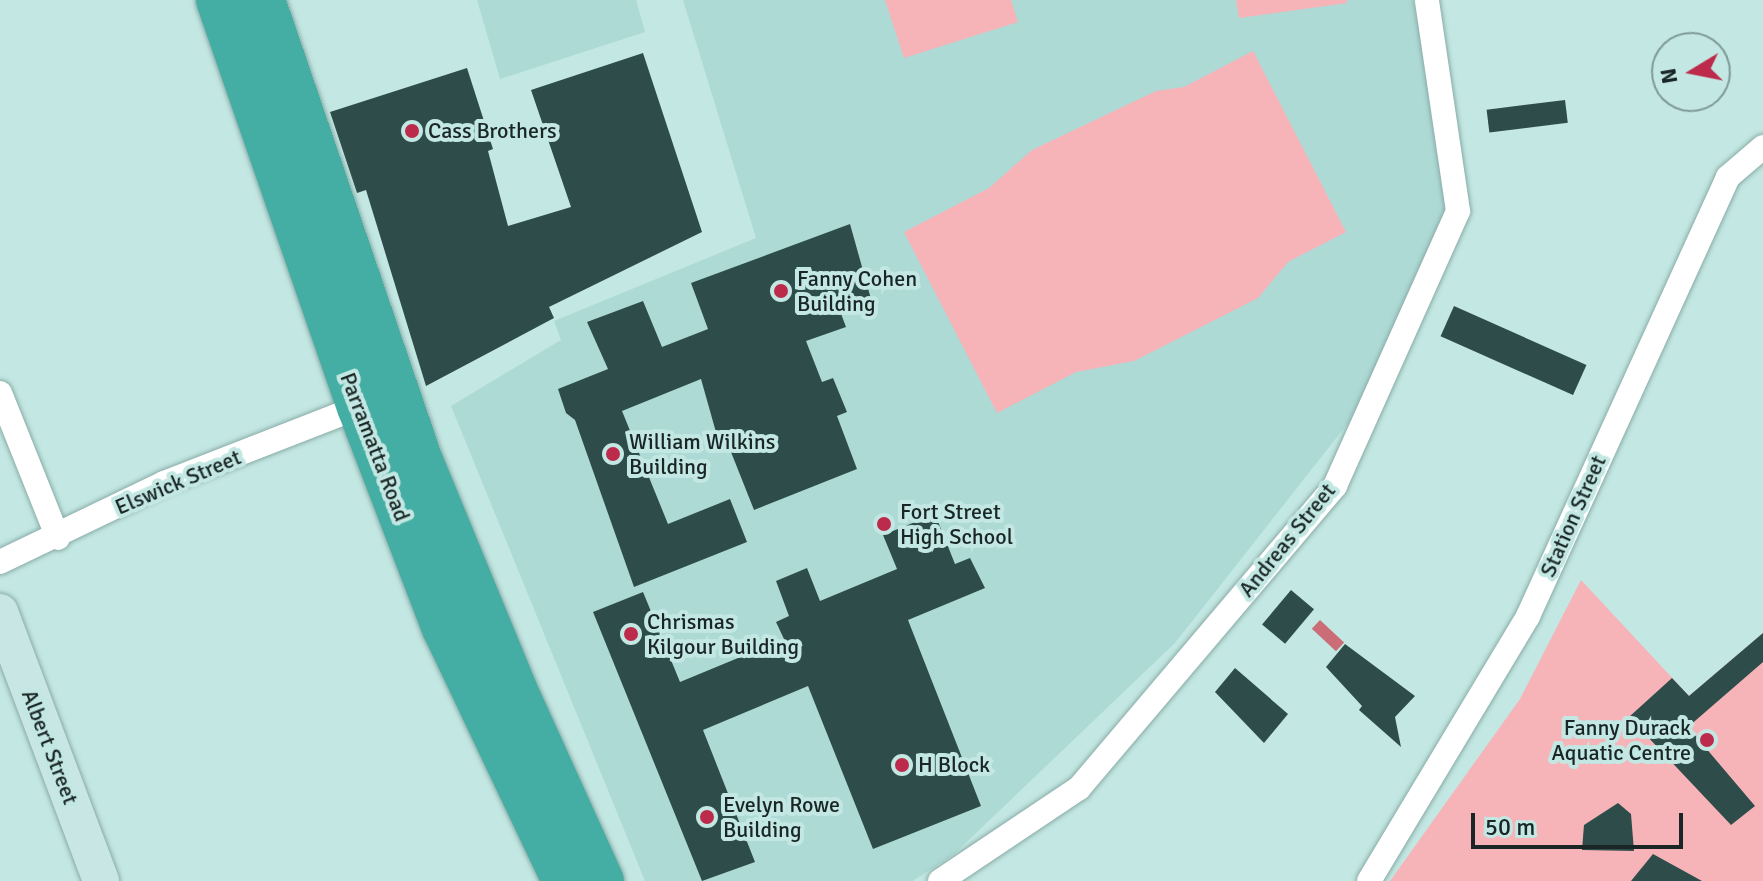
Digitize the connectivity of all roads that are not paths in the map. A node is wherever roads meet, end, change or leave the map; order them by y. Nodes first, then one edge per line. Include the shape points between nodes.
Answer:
1 (218, 0) edge
2 (263, 0) edge
3 (1427, 0) edge
4 (1763, 147) edge
5 (0, 393) edge
6 (359, 407) junction
7 (58, 538) junction
8 (0, 562) edge
9 (0, 612) edge
10 (101, 881) edge
11 (564, 881) edge
12 (602, 881) edge
13 (940, 881) edge
14 (1369, 881) edge

1 - 6 highway, Parramatta Road
2 - 12 highway, Parramatta Road via 421,461 514,687
3 - 13 street, Andreas Street via 1458,211 1335,486 1079,788
4 - 14 street, Station Street via 1728,177 1528,616
5 - 7 street
6 - 7 street, Elswick Street via 164,483
6 - 11 highway, Parramatta Road via 444,628
7 - 8 street, Elswick Street
9 - 10 street, Albert Street

